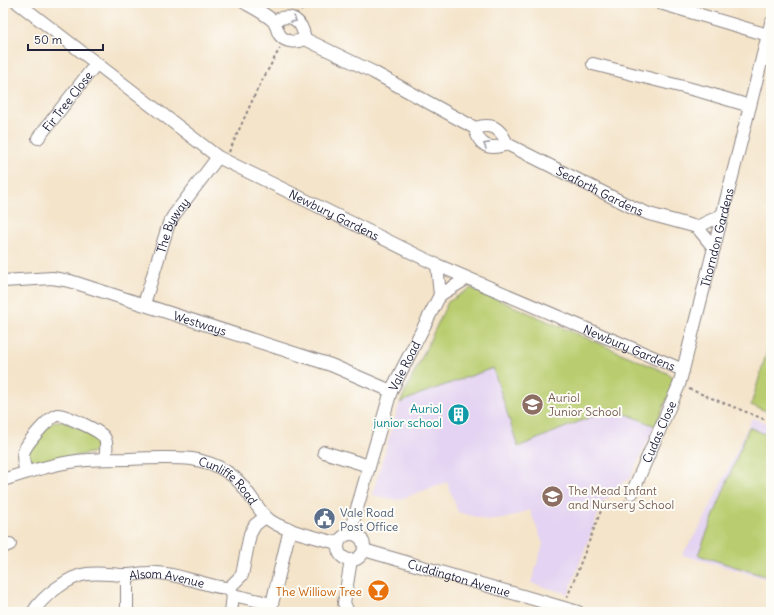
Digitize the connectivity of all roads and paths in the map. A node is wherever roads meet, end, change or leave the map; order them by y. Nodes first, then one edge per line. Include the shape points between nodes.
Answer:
1 (18, 3) edge
2 (245, 3) edge
3 (305, 3) edge
4 (660, 3) edge
5 (295, 20) junction
6 (274, 21) junction
7 (769, 29) edge
8 (305, 39) junction
9 (285, 40) junction
10 (96, 64) junction
11 (593, 64) dead end
12 (750, 106) junction
13 (475, 128) junction
14 (38, 138) dead end
15 (506, 144) junction
16 (222, 158) junction
17 (722, 215) junction
18 (698, 227) junction
19 (714, 248) junction
20 (436, 266) junction
21 (466, 279) junction
22 (3, 281) edge
23 (440, 295) junction
24 (144, 304) junction
25 (684, 370) junction
26 (679, 385) junction
27 (391, 391) junction
28 (771, 422) edge
29 (324, 452) dead end
30 (105, 459) junction
31 (369, 466) junction
32 (26, 472) junction
33 (3, 480) edge
34 (632, 493) joint
35 (265, 516) junction
36 (290, 529) junction
37 (351, 534) junction
38 (338, 543) junction
39 (364, 550) junction
40 (351, 560) junction
41 (127, 575) junction
42 (231, 591) junction
43 (267, 607) edge
44 (564, 608) junction
45 (32, 612) edge
46 (127, 612) edge
47 (231, 612) edge
48 (348, 612) edge
49 (578, 612) edge

1 - 10 street, Newbury Gardens
2 - 6 street
3 - 5 path
4 - 7 street
6 -> 5 street via 281,17
5 - 8 street via 303,29
6 - 9 street via 280,36
7 - 12 street, Thorndon Gardens
8 - 9 street via 293,42
8 - 13 street via 373,72
9 - 16 path
10 - 14 street, Fir Tree Close
10 - 16 street, Newbury Gardens
11 - 12 street
12 - 17 street, Thorndon Gardens
13 - 15 street via 488,125 495,127 502,133
15 -> 13 street via 498,148 486,146 480,141
15 - 18 street, Seaforth Gardens via 630,206 649,214
16 - 20 street, Newbury Gardens
16 - 24 street, The Byway via 169,223
17 - 18 street
17 - 19 street, Thorndon Gardens
18 - 19 street
19 - 25 street, Thorndon Gardens
20 - 21 street, Newbury Gardens
20 - 23 street
21 - 23 street
21 - 25 street, Newbury Gardens
22 - 24 street, Westways via 60,278
23 - 27 street, Vale Road
24 - 27 street, Westways via 331,365
25 - 26 street, Cudas Close
26 - 28 path
26 - 34 street, Cudas Close
27 - 31 street, Vale Road
29 - 31 street
30 - 32 street, Cunliffe Road via 76,461
30 - 32 street via 104,437 90,427 58,415 50,418 23,452
30 - 35 street, Cunliffe Road via 153,458 194,460 212,464 239,482
31 - 37 street, Vale Road
32 - 33 street, Cunliffe Road
34 - 44 path via 619,508 604,503
35 - 36 street, Cunliffe Road via 270,521
35 - 42 street via 250,534 242,575
36 - 38 street, Cunliffe Road
36 - 43 street
37 - 38 street via 342,537
37 - 39 street via 360,538
38 - 40 street via 340,555
39 - 40 street via 359,557
39 - 44 street, Cuddington Avenue
40 - 48 street via 344,603
41 - 42 street, Alsom Avenue via 150,572 187,578
41 - 45 street, Alsom Avenue via 96,573 76,576 42,600
41 - 46 street
42 - 43 street, Alsom Avenue
42 - 47 street
44 - 49 street, Cuddington Avenue

